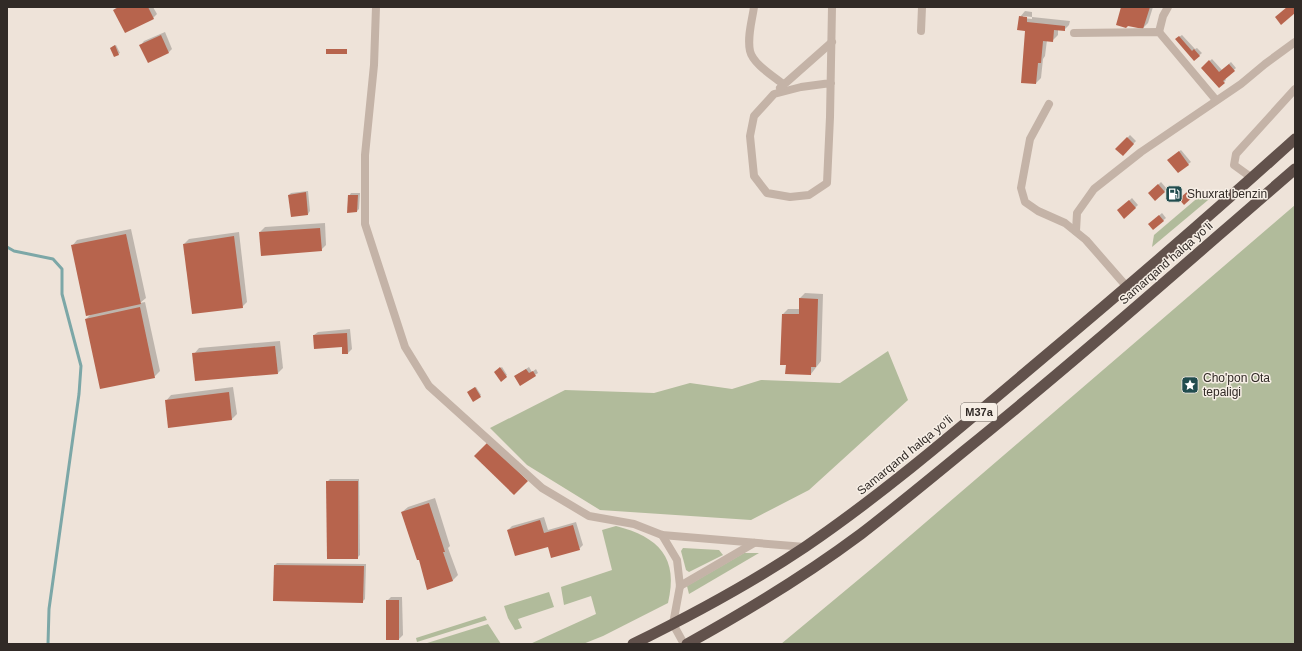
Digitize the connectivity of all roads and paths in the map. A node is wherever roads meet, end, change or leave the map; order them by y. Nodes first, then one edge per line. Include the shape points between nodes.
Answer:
1 (376, 7) edge
2 (754, 7) edge
3 (832, 7) edge
4 (922, 7) edge
5 (1168, 7) edge
6 (921, 31) dead end
7 (1074, 32) dead end
8 (1159, 32) junction
9 (832, 42) junction
10 (1295, 42) edge
11 (831, 82) junction
12 (783, 84) junction
13 (1295, 89) edge
14 (774, 94) junction
15 (1216, 100) junction
16 (1048, 104) dead end
17 (1295, 139) edge
18 (1295, 169) edge
19 (1252, 178) junction
20 (1076, 232) junction
21 (1127, 287) junction
22 (662, 535) junction
23 (754, 543) junction
24 (804, 547) junction
25 (680, 586) junction
26 (673, 624) junction
27 (633, 644) edge
28 (684, 644) edge
29 (687, 644) edge

1 - 22 street via 374,65 365,155 365,224 405,347 429,386 542,488 588,516 634,524
2 - 12 street via 750,29 750,52 759,65
3 - 9 street
4 - 6 street
5 - 8 street
7 - 8 street
8 - 15 street
9 - 11 street
9 - 12 street
10 - 15 street
11 - 14 street
11 - 14 street via 827,183 809,195 790,197 766,193 754,176 750,136 754,116
12 - 14 street
13 - 19 street via 1236,154 1234,165
15 - 20 street via 1141,152 1094,189 1077,213
16 - 20 street via 1030,139 1021,188 1025,202
17 - 19 highway, Samarqand halqa yoʻli / M37a
18 - 29 highway, Samarqand halqa yoʻli / M37a via 1019,407 888,513 797,578
19 - 21 highway, Samarqand halqa yoʻli / M37a
20 - 21 street
21 - 24 highway, Samarqand halqa yoʻli / M37a via 900,478
22 - 23 street
22 - 25 street via 677,560
23 - 24 street
23 - 25 street
24 - 26 highway, Samarqand halqa yoʻli / M37a via 736,590
25 - 26 street
26 - 27 highway, Samarqand halqa yoʻli / M37a
26 - 28 street

